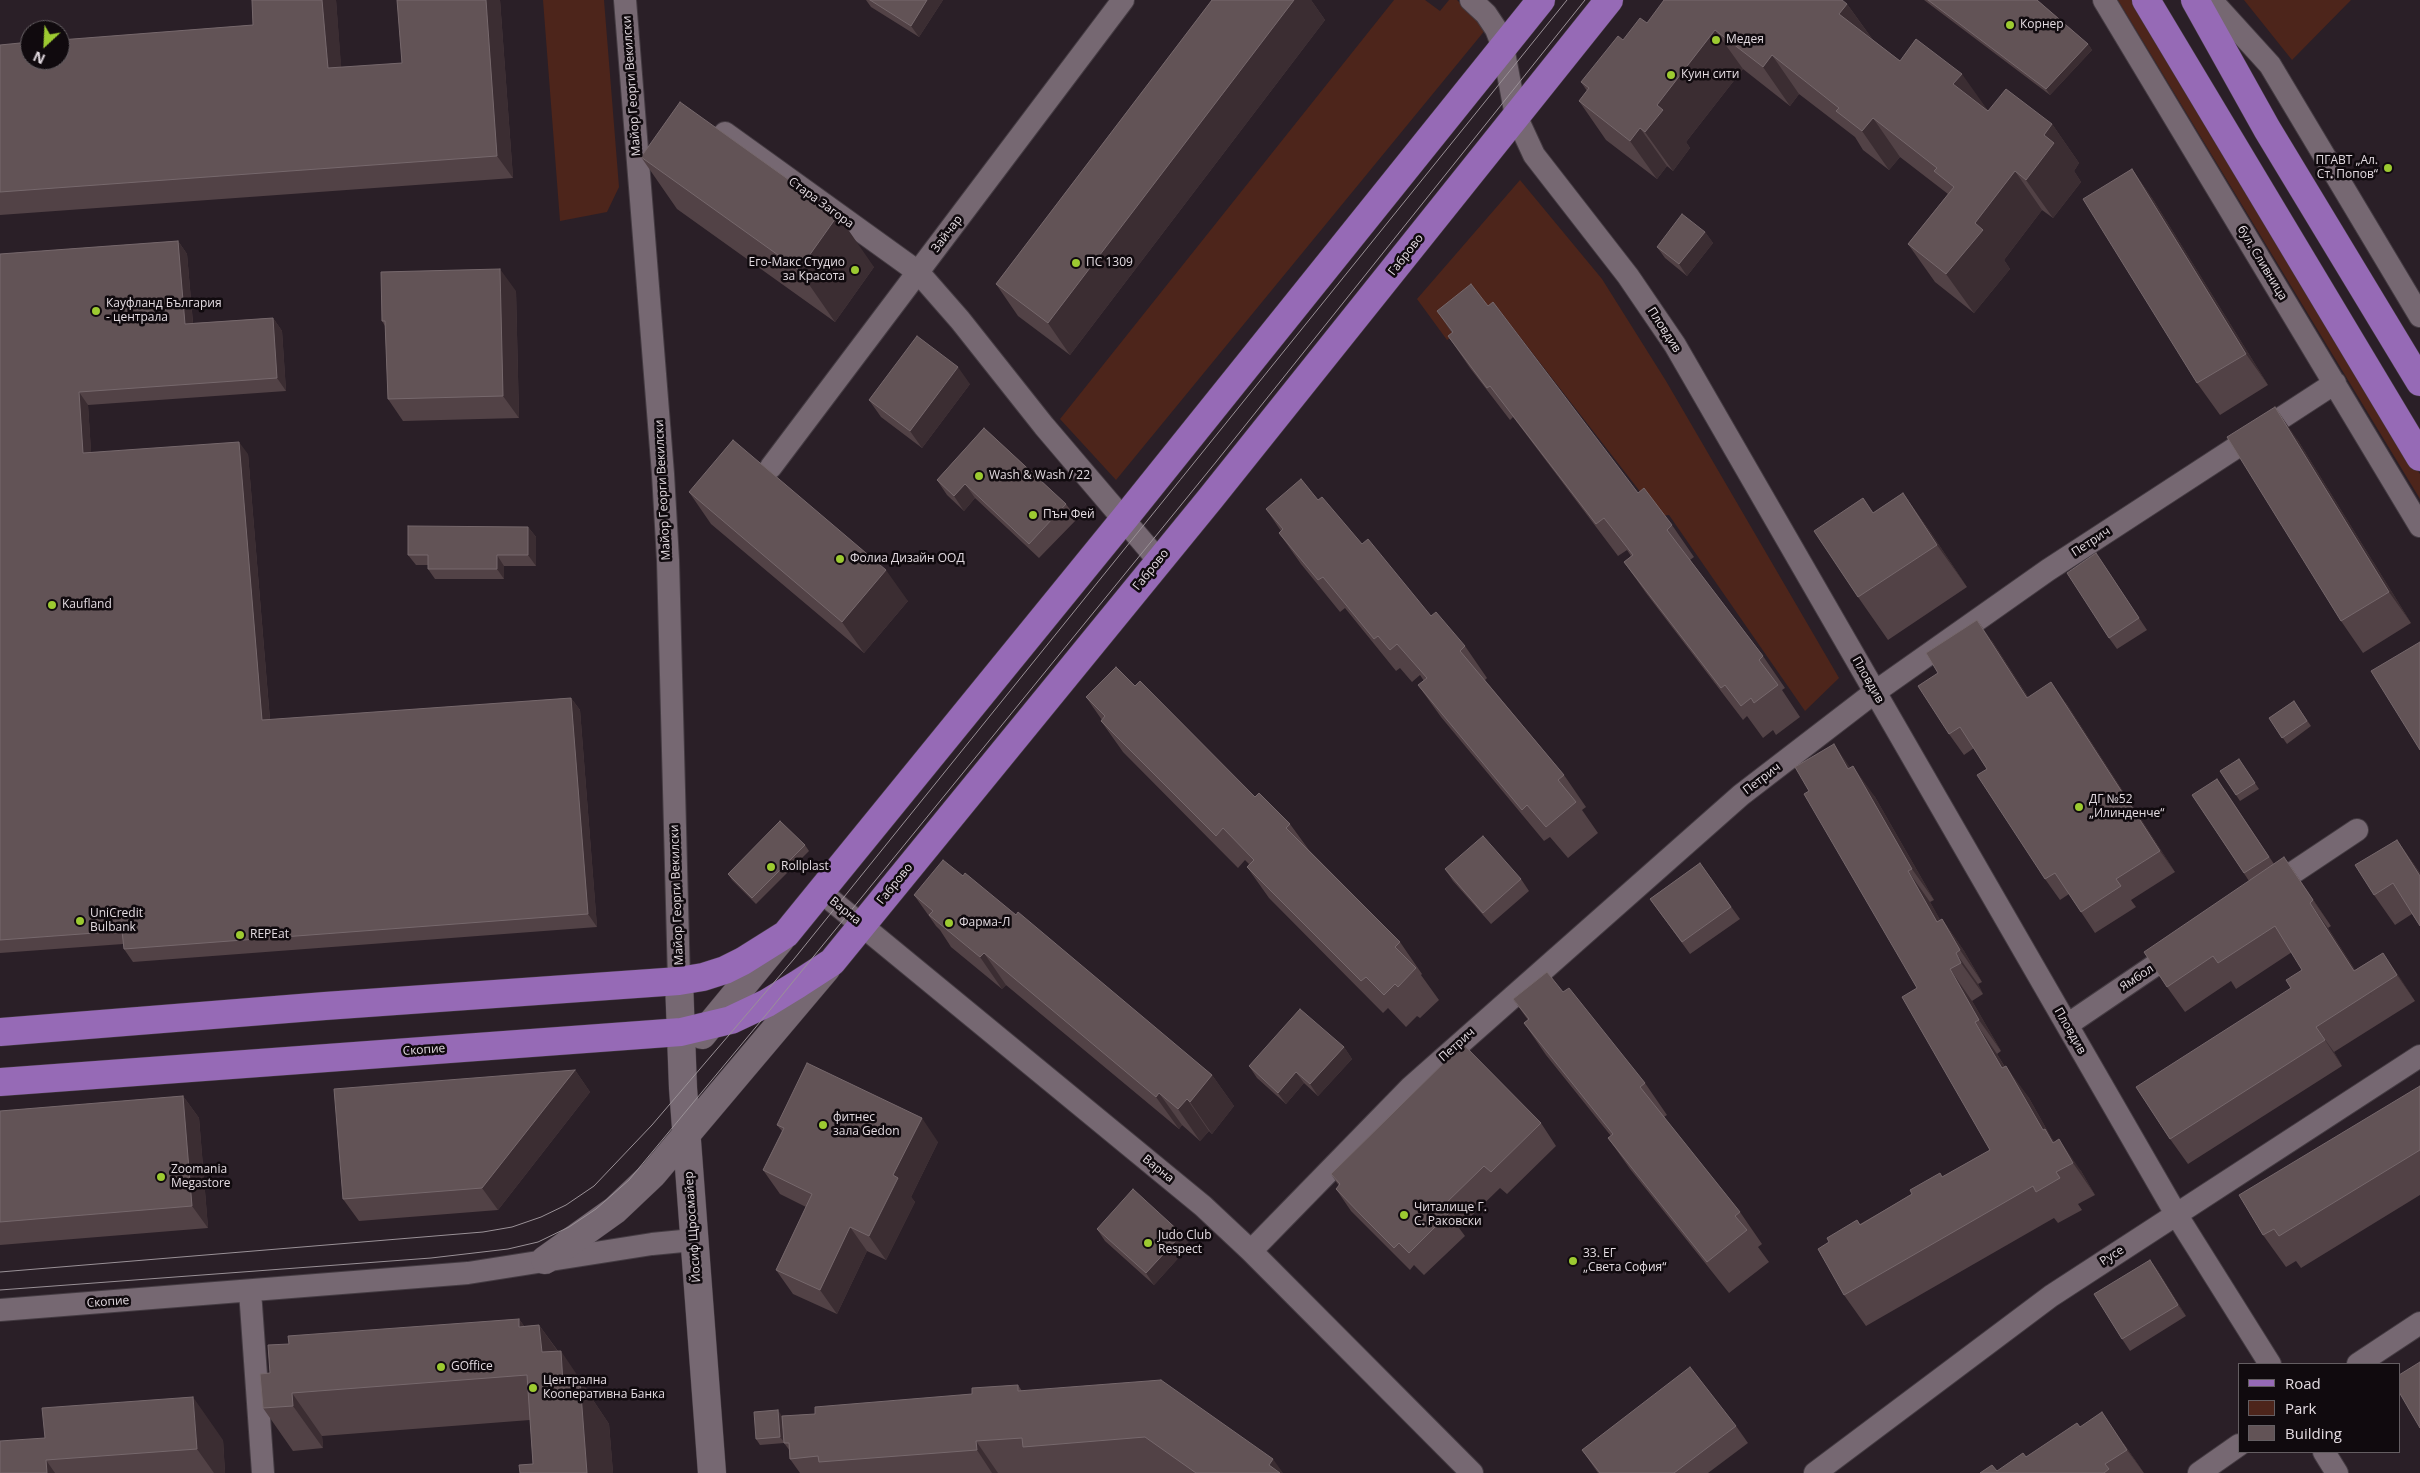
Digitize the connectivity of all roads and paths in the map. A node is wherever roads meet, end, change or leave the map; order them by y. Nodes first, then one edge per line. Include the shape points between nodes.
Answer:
1 (625, 0) edge
2 (1123, 0) edge
3 (1472, 0) edge
4 (1540, 0) edge
5 (1609, 0) edge
6 (2104, 0) edge
7 (2146, 0) edge
8 (2195, 0) edge
9 (2211, 0) edge
10 (1503, 47) junction
11 (1516, 116) junction
12 (725, 133) edge
13 (918, 272) junction
14 (2420, 316) edge
15 (2420, 382) edge
16 (2335, 383) junction
17 (2420, 457) edge
18 (771, 467) dead end
19 (1124, 519) junction
20 (2420, 526) edge
21 (1159, 561) junction
22 (1875, 692) junction
23 (2357, 830) dead end
24 (820, 891) junction
25 (2249, 902) edge
26 (862, 925) junction
27 (786, 934) junction
28 (2199, 936) edge
29 (832, 962) junction
30 (679, 981) junction
31 (2067, 1025) junction
32 (710, 1026) junction
33 (0, 1032) edge
34 (681, 1032) junction
35 (2420, 1056) edge
36 (682, 1060) junction
37 (0, 1082) edge
38 (686, 1135) junction
39 (2176, 1214) junction
40 (693, 1240) junction
41 (1251, 1250) junction
42 (545, 1260) junction
43 (250, 1291) junction
44 (0, 1310) edge
45 (2420, 1323) edge
46 (2269, 1363) edge
47 (2360, 1363) edge
48 (2238, 1446) edge
49 (2325, 1453) edge
50 (263, 1473) edge
51 (712, 1473) edge
52 (1472, 1473) edge
53 (1815, 1473) edge
54 (2199, 1473) edge
55 (2337, 1473) edge

1 - 30 street, Майор Георги Векилски via 663,474
2 - 13 street, Зайчар
3 - 10 street, Пловдив via 1494,25
4 - 10 main road
5 - 11 main road, Габрово
6 - 16 street, бул. Сливница
7 - 17 main road
8 - 15 main road via 2267,129
9 - 14 street via 2270,65
10 - 11 street, Пловдив
10 - 19 main road
11 - 21 main road, Габрово
11 - 22 street, Пловдив via 1534,155 1628,276 1675,345
12 - 13 street, Стара Загора
13 - 18 street, Зайчар
13 - 19 street, Стара Загора
16 - 20 street, бул. Сливница
16 - 22 street, Петрич via 2048,570
19 - 21 street, Стара Загора
19 - 24 main road
21 - 26 main road, Габрово
22 - 31 street, Пловдив
22 - 41 street, Петрич via 1741,794 1411,1087
23 - 25 street
24 - 26 street, Варна
24 - 27 main road
26 - 29 main road, Габрово
26 - 41 street, Варна via 1203,1206
27 - 30 main road via 725,970
27 - 32 street
28 - 31 street, Ямбол
29 - 32 main road, Скопие via 767,1002 731,1020
29 - 38 street, Габрово
30 - 33 main road
30 - 34 street, Йосиф Щросмайер
31 - 39 street, Пловдив
32 - 34 main road, Скопие
32 - 36 street
34 - 36 street, Йосиф Щросмайер
34 - 37 main road, Скопие
35 - 39 street, Русе
36 - 38 street, Йосиф Щросмайер
38 - 40 street, Йосиф Щросмайер
38 - 42 street, Габрово via 653,1174 615,1210
39 - 46 street, Пловдив
39 - 53 street, Русе via 2051,1296
40 - 42 street, Скопие
40 - 51 street, Йосиф Щросмайер
41 - 52 street, Варна
42 - 43 street, Скопие via 468,1273
43 - 44 street, Скопие
43 - 50 street
45 - 47 street
48 - 54 street
49 - 55 street

